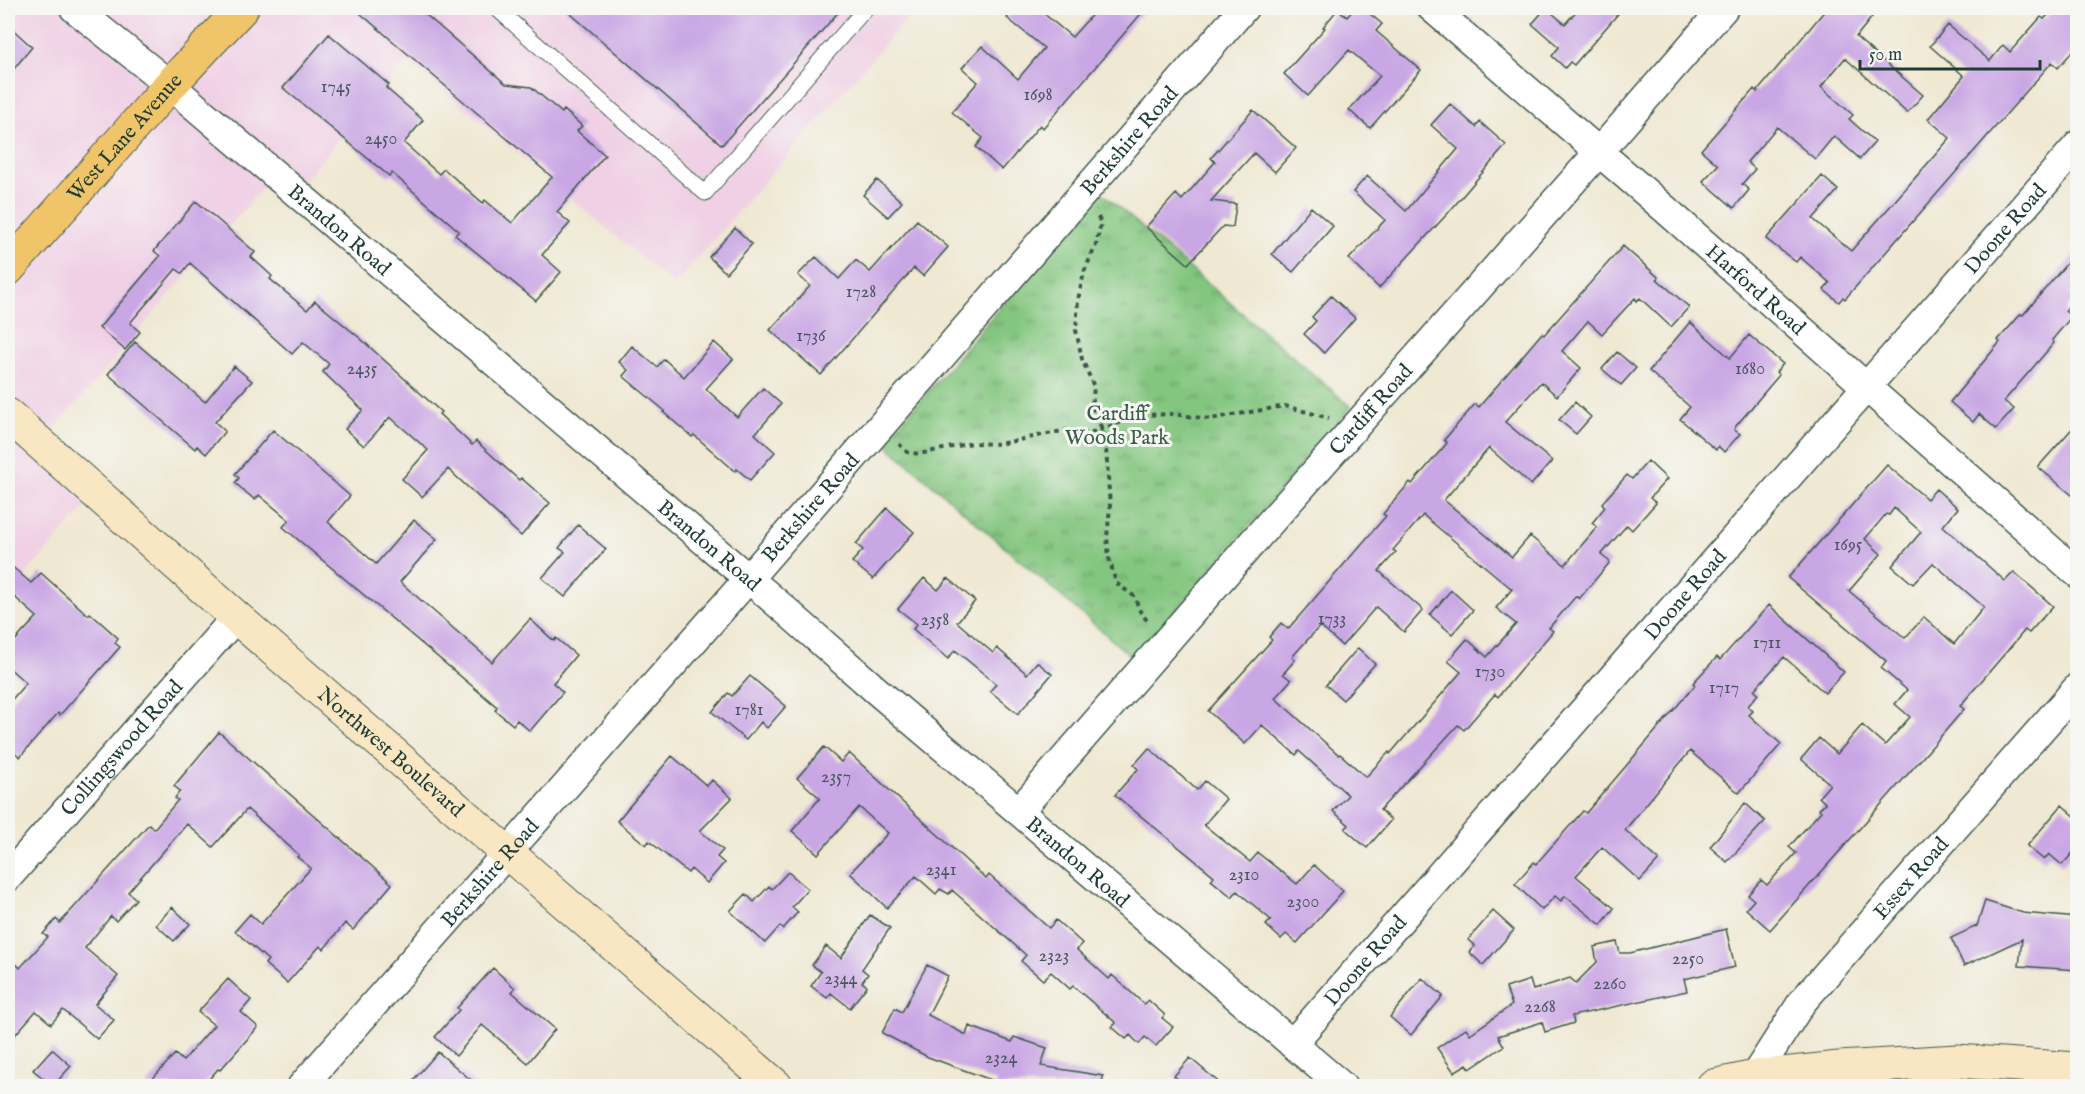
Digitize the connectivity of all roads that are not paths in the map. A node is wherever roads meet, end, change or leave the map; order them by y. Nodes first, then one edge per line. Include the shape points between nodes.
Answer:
1 (74, 8) edge
2 (242, 8) edge
3 (496, 8) edge
4 (866, 8) edge
5 (1244, 8) edge
6 (1432, 8) edge
7 (1724, 8) edge
8 (170, 85) junction
9 (2078, 145) edge
10 (1599, 152) junction
11 (8, 269) edge
12 (1865, 388) junction
13 (8, 415) edge
14 (2078, 574) edge
15 (748, 579) junction
16 (236, 617) junction
17 (2078, 687) edge
18 (1019, 811) junction
19 (508, 853) junction
20 (8, 877) edge
21 (1292, 1044) junction
22 (2078, 1070) edge
23 (1754, 1077) junction
24 (302, 1086) edge
25 (776, 1086) edge
26 (1342, 1086) edge
27 (1713, 1086) edge

1 - 8 street, Brandon Road
2 - 8 main road, West Lane Avenue
3 - 4 lane via 705,193
5 - 15 street, Berkshire Road
6 - 10 street, Harford Road
7 - 10 street, Cardiff Road
8 - 11 main road, West Lane Avenue
8 - 15 street, Brandon Road
9 - 12 street, Doone Road
10 - 12 street, Harford Road
10 - 18 street, Cardiff Road
12 - 14 street, Harford Road
12 - 21 street, Doone Road
13 - 16 main road, Northwest Boulevard
15 - 18 street, Brandon Road
15 - 19 street, Berkshire Road
16 - 19 main road, Northwest Boulevard
16 - 20 street, Collingswood Road
17 - 23 street, Essex Road via 1802,1002
18 - 21 street, Brandon Road
19 - 24 street, Berkshire Road
19 - 25 main road, Northwest Boulevard
21 - 26 street, Brandon Road
22 - 23 main road via 1957,1061
23 - 27 main road

